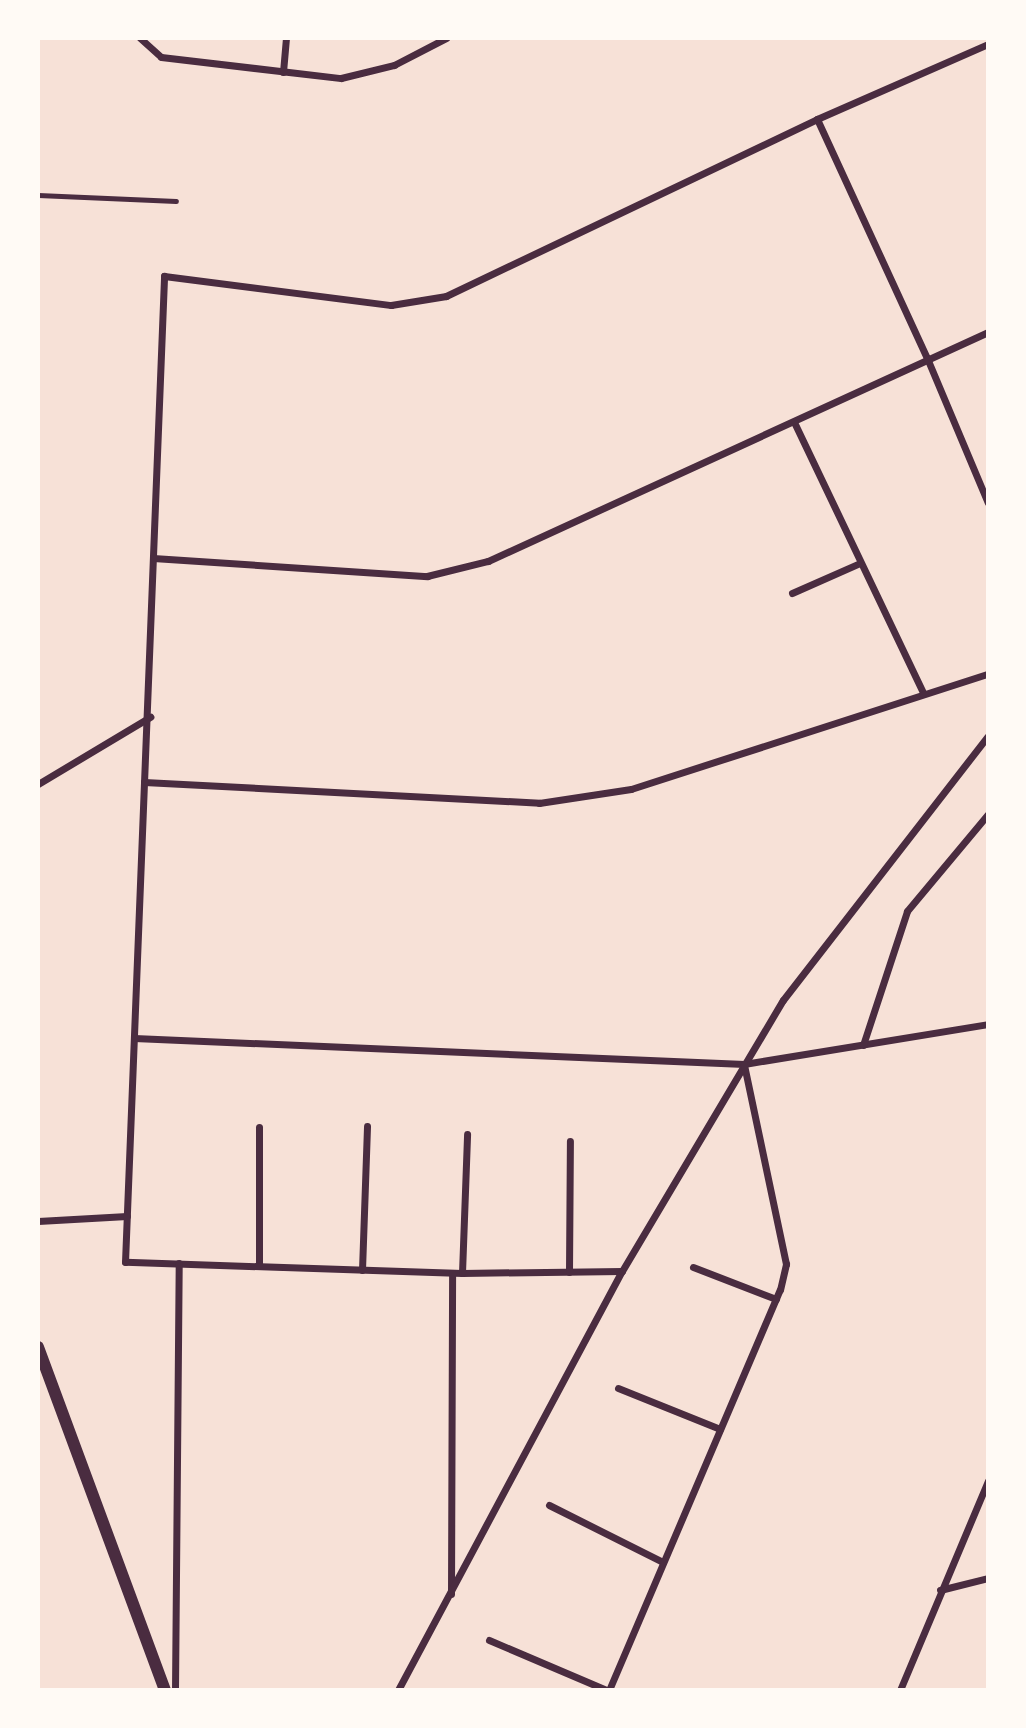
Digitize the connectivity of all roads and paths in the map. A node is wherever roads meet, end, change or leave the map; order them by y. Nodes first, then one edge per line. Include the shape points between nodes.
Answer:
1 (140, 38) edge
2 (286, 38) edge
3 (446, 38) edge
4 (988, 44) edge
5 (283, 72) junction
6 (817, 119) junction
7 (38, 195) edge
8 (176, 201) dead end
9 (988, 332) edge
10 (928, 358) junction
11 (794, 422) junction
12 (988, 503) edge
13 (153, 558) junction
14 (860, 563) junction
15 (792, 593) dead end
16 (988, 674) edge
17 (924, 694) junction
18 (150, 717) junction
19 (988, 736) edge
20 (144, 782) junction
21 (38, 784) edge
22 (988, 814) edge
23 (988, 1024) edge
24 (134, 1038) junction
25 (863, 1045) junction
26 (744, 1064) junction
27 (367, 1126) dead end
28 (259, 1127) dead end
29 (467, 1134) dead end
30 (570, 1140) dead end
31 (127, 1216) junction
32 (38, 1222) edge
33 (180, 1264) junction
34 (259, 1266) junction
35 (693, 1267) dead end
36 (362, 1270) junction
37 (622, 1271) junction
38 (569, 1272) junction
39 (452, 1273) junction
40 (462, 1273) junction
41 (776, 1299) junction
42 (38, 1347) edge
43 (38, 1373) edge
44 (50, 1386) junction
45 (618, 1388) dead end
46 (720, 1429) junction
47 (988, 1481) edge
48 (549, 1506) dead end
49 (663, 1562) junction
50 (988, 1578) edge
51 (940, 1590) junction
52 (451, 1598) junction
53 (489, 1640) dead end
54 (165, 1689) edge
55 (175, 1689) edge
56 (398, 1689) edge
57 (608, 1689) edge
58 (900, 1689) edge

1 - 5 street via 160,57
2 - 5 street
3 - 5 street via 394,65 341,78
4 - 6 street
6 - 10 street
6 - 13 street via 446,296 391,305 164,276
7 - 8 lane
9 - 10 street
10 - 11 street
10 - 12 street
11 - 13 street via 488,561 427,576
11 - 14 street
13 - 18 street
14 - 15 street
14 - 17 street
16 - 17 street
17 - 20 street via 631,789 539,803
18 - 20 street
18 - 21 street
19 - 26 street via 783,1000
20 - 24 street
22 - 25 street via 908,911
23 - 25 street
24 - 26 street
24 - 31 street
25 - 26 street
26 - 37 street
26 - 41 street via 786,1264
27 - 36 street
28 - 34 street
29 - 40 street
30 - 38 street
31 - 32 street
31 - 33 street via 125,1262
33 - 34 street
33 - 55 street
34 - 36 street
35 - 41 street
36 - 39 street
37 - 38 street
37 - 52 street
38 - 40 street
39 - 40 street
39 - 52 street
41 - 46 street
42 - 44 street
43 - 44 street
44 - 54 street
45 - 46 street
46 - 49 street
47 - 51 street
48 - 49 street
49 - 57 street
50 - 51 street
51 - 58 street
52 - 56 street
53 - 57 street

